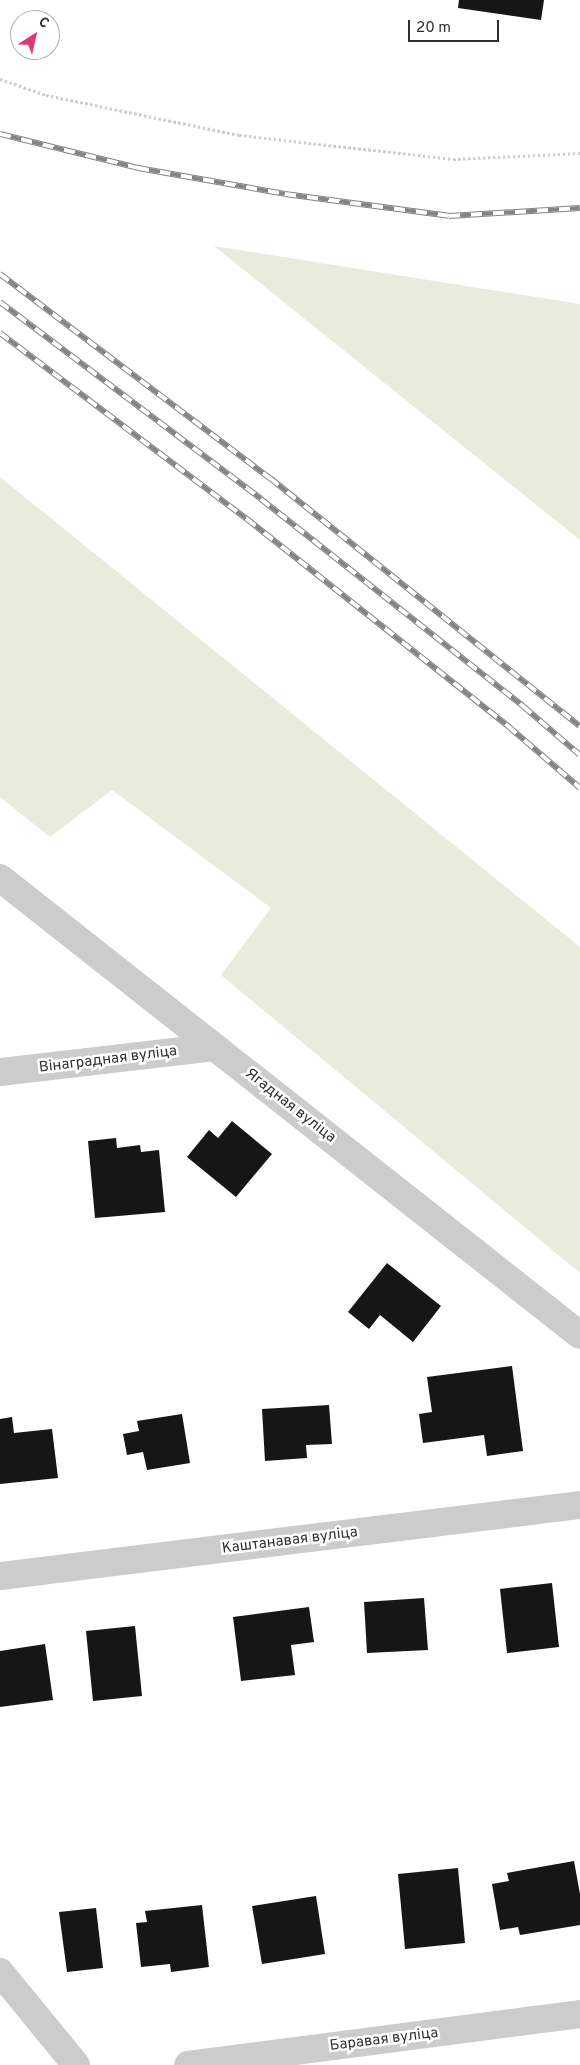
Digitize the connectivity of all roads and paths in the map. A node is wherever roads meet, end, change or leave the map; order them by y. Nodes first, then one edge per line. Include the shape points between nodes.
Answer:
1 (0, 79) edge
2 (580, 154) edge
3 (0, 878) edge
4 (215, 1048) junction
5 (0, 1072) edge
6 (580, 1335) edge
7 (580, 1505) edge
8 (0, 1576) edge
9 (0, 1972) edge
10 (580, 2014) edge
11 (76, 2065) edge
12 (188, 2065) edge

1 - 2 path via 46,95 238,135 453,159
3 - 4 street, Ягадная вуліца
4 - 5 street, Вінаградная вуліца
4 - 6 street, Ягадная вуліца
7 - 8 street, Каштанавая вуліца
9 - 11 street
10 - 12 street, Баравая вуліца

